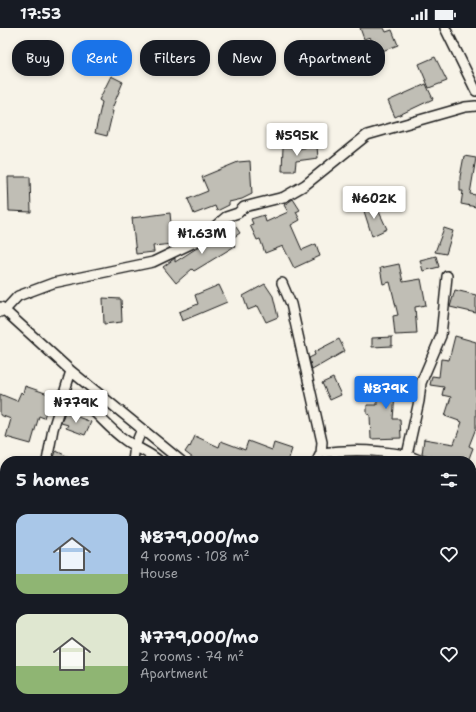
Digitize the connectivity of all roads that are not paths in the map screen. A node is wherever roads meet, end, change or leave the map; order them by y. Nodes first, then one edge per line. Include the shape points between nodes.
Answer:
1 (445, 28) edge
2 (476, 91) edge
3 (476, 106) edge
4 (447, 276) dead end
5 (282, 283) dead end
6 (2, 310) edge
7 (71, 371) junction
8 (64, 393) junction
9 (142, 429) junction
10 (135, 446) junction
11 (407, 455) joint
12 (48, 456) edge
13 (134, 456) edge
14 (153, 456) edge
15 (175, 456) edge
16 (319, 456) edge
17 (322, 456) edge

1 - 2 street
3 - 6 street via 421,118 367,134 305,185 284,197 244,207 238,213 226,217 199,240 153,262 46,286 18,296
4 - 11 street via 441,336 421,383
5 - 16 street via 295,318 322,442
6 - 7 street
7 - 8 street
7 - 9 street
8 - 10 street via 84,402
8 - 12 street
9 - 10 street
9 - 15 street
10 - 13 street
10 - 14 street
11 - 17 street via 373,451 336,451

